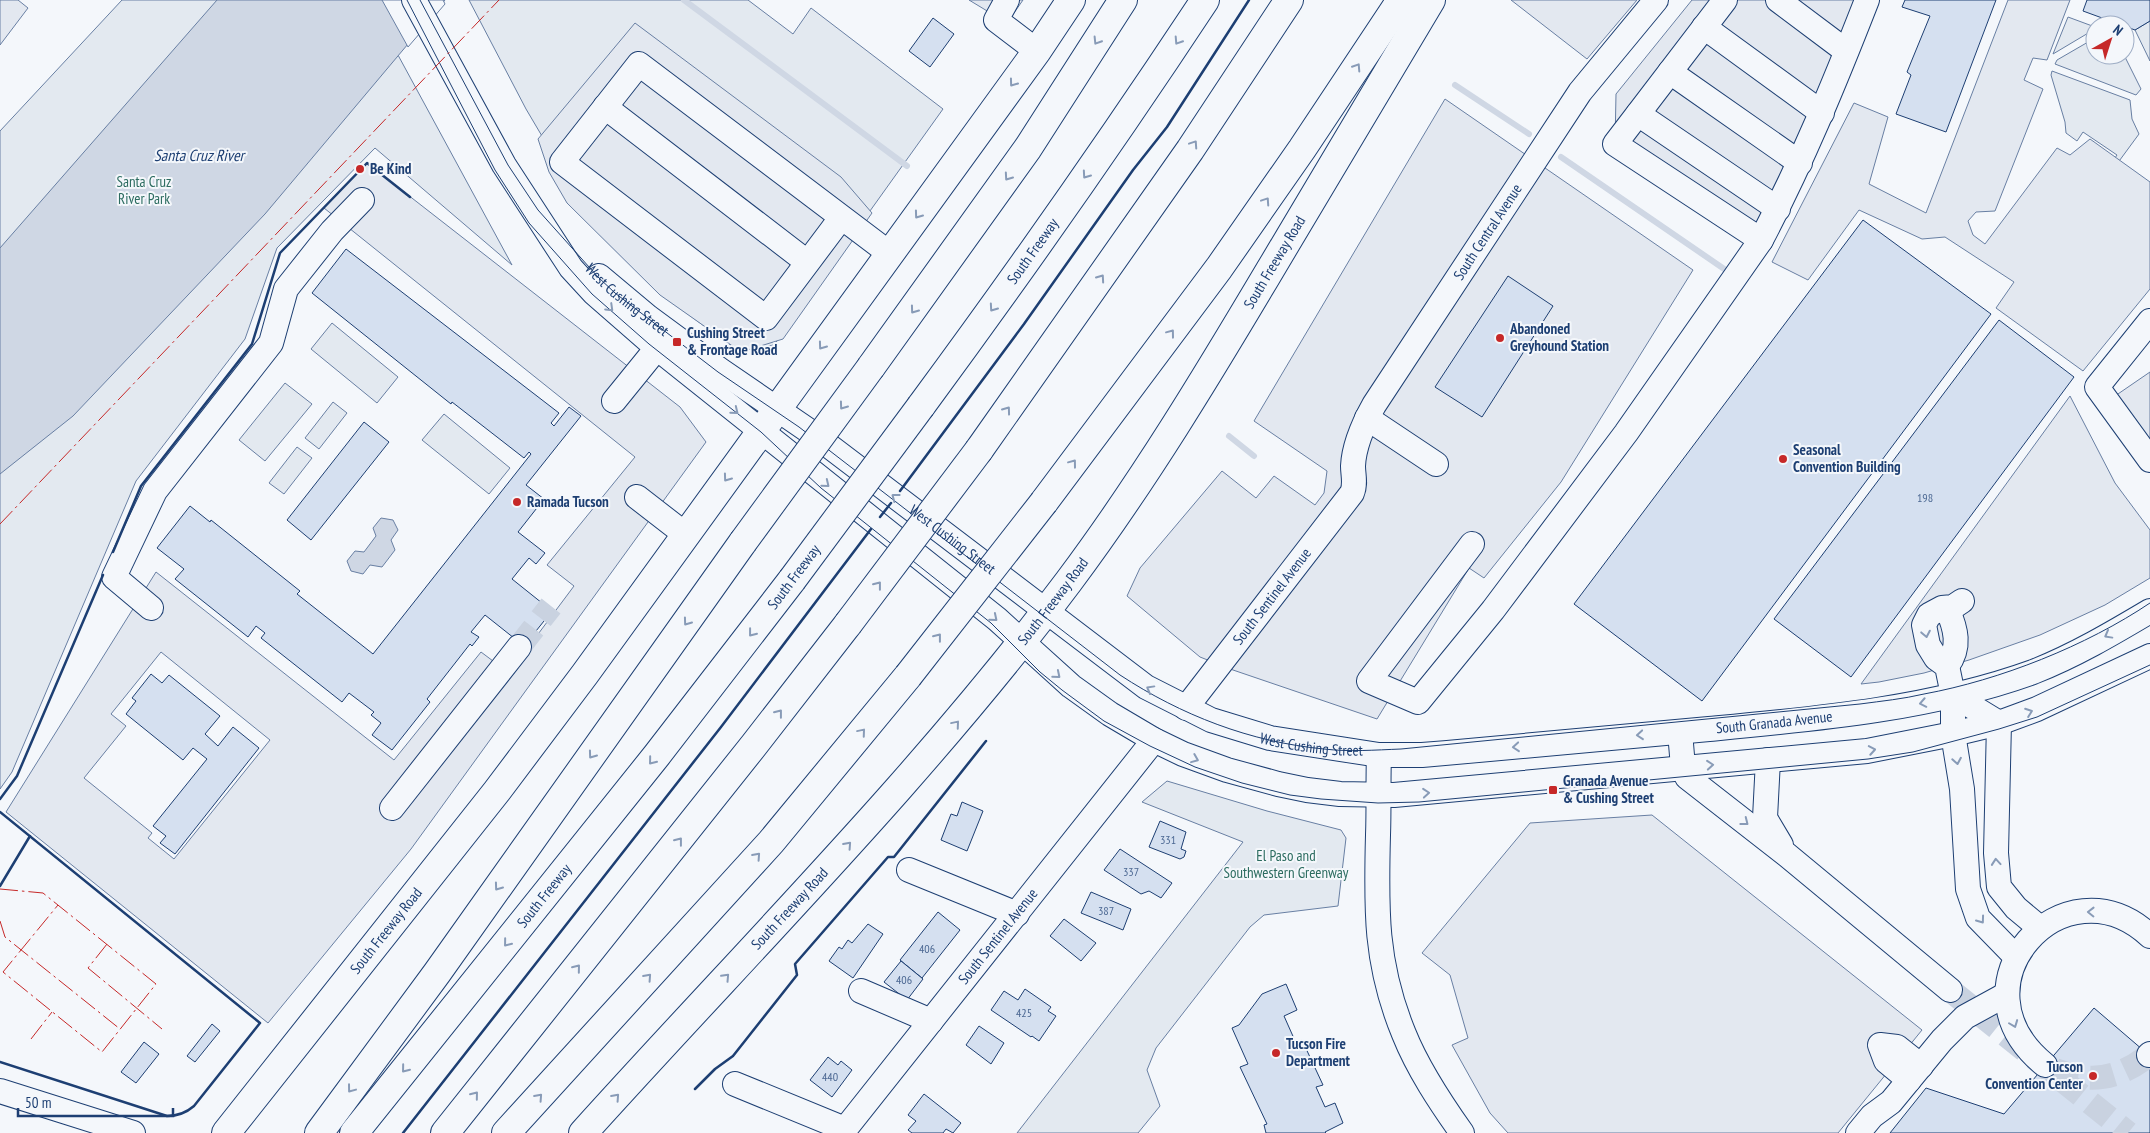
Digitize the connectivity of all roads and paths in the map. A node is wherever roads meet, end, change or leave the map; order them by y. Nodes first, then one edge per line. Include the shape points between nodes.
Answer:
1 (414, 0) edge
2 (1007, 0) edge
3 (1071, 0) edge
4 (1123, 0) edge
5 (1205, 0) edge
6 (1289, 0) edge
7 (1401, 0) edge
8 (1431, 0) edge
9 (1656, 0) edge
10 (1725, 0) edge
11 (1778, 0) edge
12 (1866, 0) edge
13 (1704, 27) junction
14 (1037, 51) junction
15 (1846, 51) junction
16 (1670, 72) junction
17 (605, 107) junction
18 (1822, 113) junction
19 (1638, 114) junction
20 (1800, 163) junction
21 (362, 200) dead end
22 (1778, 209) junction
23 (535, 216) junction
24 (841, 218) junction
25 (1761, 240) junction
26 (889, 253) junction
27 (807, 262) junction
28 (2150, 321) edge
29 (657, 348) junction
30 (614, 401) dead end
31 (776, 408) junction
32 (1367, 418) junction
33 (761, 432) junction
34 (2150, 460) edge
35 (1436, 464) dead end
36 (1355, 482) joint
37 (637, 497) dead end
38 (686, 535) junction
39 (1472, 544) dead end
40 (1954, 604) dead end
41 (151, 608) dead end
42 (2150, 610) edge
43 (1045, 611) junction
44 (1021, 642) junction
45 (519, 647) tunnel mouth
46 (2150, 656) edge
47 (1953, 695) junction
48 (1186, 708) junction
49 (1999, 723) junction
50 (1680, 732) junction
51 (1953, 734) junction
52 (1154, 740) junction
53 (1380, 755) junction
54 (1768, 760) junction
55 (1683, 767) junction
56 (1378, 795) junction
57 (392, 808) dead end
58 (1787, 855) junction
59 (909, 870) dead end
60 (1017, 914) junction
61 (2040, 928) junction
62 (2150, 936) edge
63 (2016, 957) junction
64 (1950, 990) tunnel mouth
65 (861, 991) dead end
66 (2007, 994) junction
67 (931, 1021) junction
68 (2045, 1065) tunnel mouth
69 (735, 1084) dead end
70 (0, 1091) edge
71 (844, 1131) edge
72 (132, 1133) edge
73 (226, 1133) edge
74 (319, 1133) edge
75 (354, 1133) edge
76 (445, 1133) edge
77 (506, 1133) edge
78 (583, 1133) edge
79 (1462, 1133) edge
80 (1858, 1133) edge

1 - 23 street, West Cushing Street
2 - 14 street via 996,20
3 - 14 main road, South Freeway Road
4 -> 74 main road, bridge via 1014,169
5 -> 75 main road, South Freeway, bridge via 1050,228 792,580 657,755
76 -> 6 main road, bridge via 736,768 979,450 1190,150
77 -> 7 main road, bridge via 770,842 908,676 1044,502 1219,268
8 - 43 main road, South Freeway Road via 1184,412 1126,501
9 - 32 street, South Central Avenue via 1580,92
10 - 13 street
11 - 15 street
12 - 15 street
13 - 16 street
13 - 18 street
14 -> 26 main road, South Freeway Road
15 - 18 street
16 - 19 street
16 - 20 street
17 - 24 street via 639,64
17 - 27 street
17 - 27 street via 562,162 766,318
18 - 20 street
19 - 22 street
19 - 25 street via 1616,144
20 - 22 street
21 - 41 street via 332,231 286,289 271,343 155,491 114,577
22 - 25 street
23 -> 29 street, West Cushing Street via 571,268 622,320
23 - 31 street, West Cushing Street via 617,292 700,356
24 - 26 street
24 - 27 street
25 - 39 street via 1620,441 1493,610 1418,702 1370,681
26 -> 31 main road, South Freeway Road
28 - 34 street via 2097,386
29 - 30 street
29 -> 33 street, West Cushing Street
31 - 33 main road, South Freeway Road
43 -> 31 street, West Cushing Street
32 - 35 street
32 - 36 street, South Central Avenue via 1355,454
33 -> 38 main road, South Freeway Road
33 -> 44 street, West Cushing Street via 997,619
36 - 48 street, South Sentinel Avenue via 1352,493
37 - 38 street
38 - 73 main road, South Freeway Road via 502,783
40 - 47 street via 1957,640 1954,657 1946,666
42 -> 47 street, South Granada Avenue via 2104,638 2033,672
43 - 44 main road, South Freeway Road
48 -> 43 street, West Cushing Street via 1135,680
44 -> 52 street, West Cushing Street via 1089,700
78 -> 44 main road, South Freeway Road via 908,780
45 - 57 street
49 -> 46 street via 2037,709
47 - 49 street
47 -> 50 street, South Granada Avenue via 1925,703 1875,710
47 - 51 street
48 - 53 street, West Cushing Street via 1225,725 1270,738
49 - 51 street
61 -> 49 street via 2016,908 1999,887 1996,853
50 -> 53 street, South Granada Avenue via 1422,755
50 - 55 street
54 -> 51 street via 1867,751
51 -> 63 street via 1962,789 1968,889 1978,918
52 -> 56 street, West Cushing Street via 1212,765 1278,784 1321,792
52 - 60 street, South Sentinel Avenue
53 - 56 street, West Cushing Street
55 -> 54 street
54 - 58 street via 1765,818
56 -> 55 street
55 -> 58 street via 1687,777
56 - 79 street, West Cushing Street via 1376,908 1385,976 1409,1046
58 - 64 street
59 - 60 street
60 - 67 street, South Sentinel Avenue
62 -> 61 street via 2124,918 2096,911 2066,915
61 - 63 street
63 - 66 street
65 - 67 street
66 -> 68 street via 2009,1013 2016,1031 2026,1047
66 - 80 street via 1965,1017 1891,1102 1872,1116
67 - 71 street, South Sentinel Avenue
69 - 71 street
70 - 72 street

